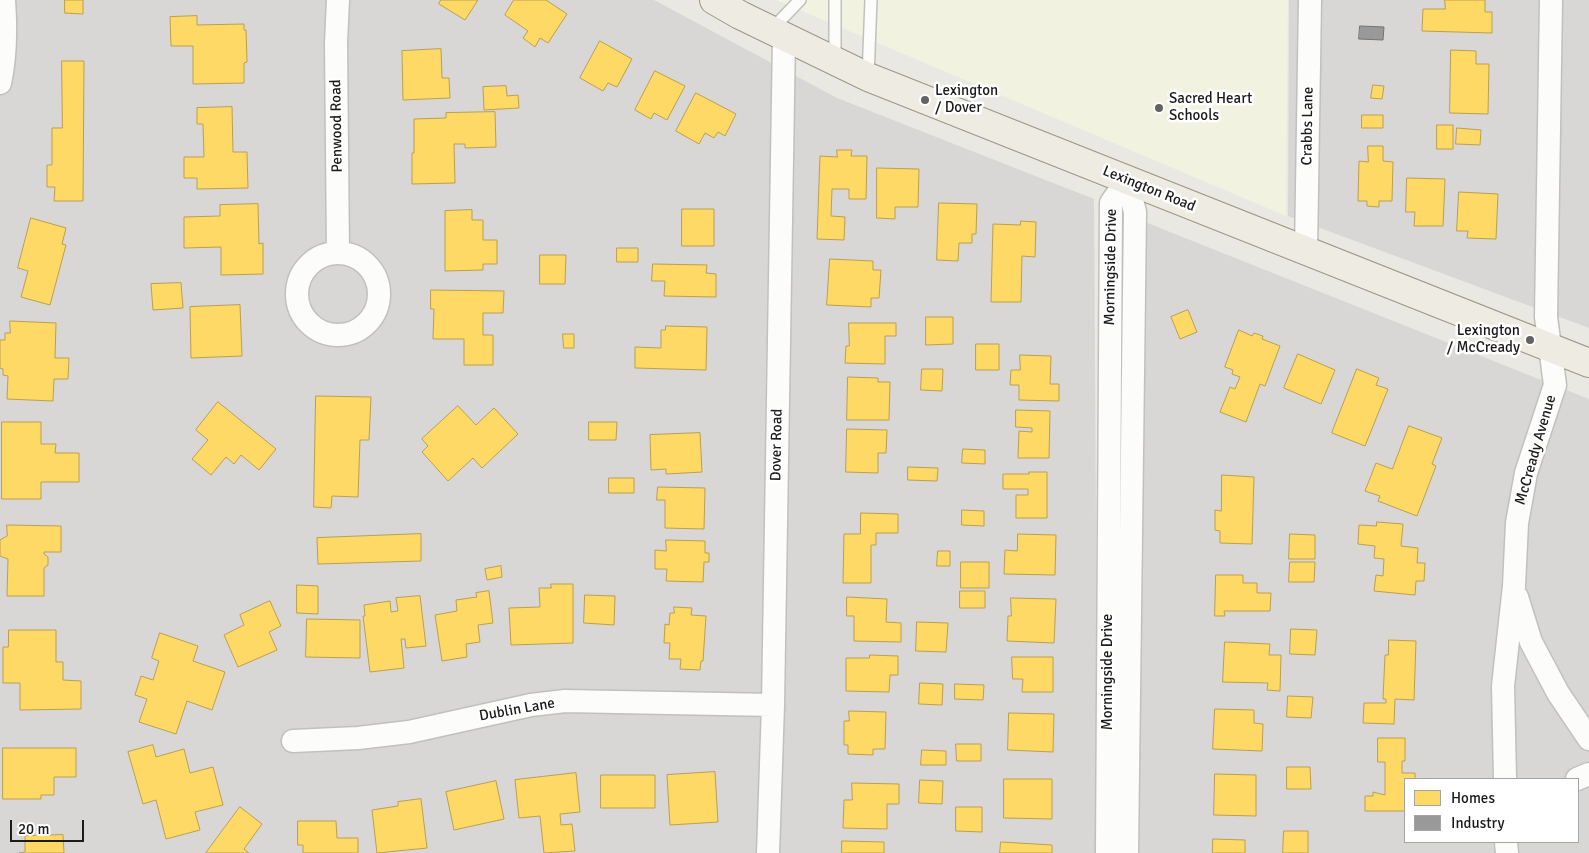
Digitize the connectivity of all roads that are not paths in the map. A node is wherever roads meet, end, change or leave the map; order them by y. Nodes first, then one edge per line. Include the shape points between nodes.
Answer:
1 (4, 0) edge
2 (338, 0) edge
3 (714, 0) edge
4 (800, 0) edge
5 (835, 0) edge
6 (871, 0) edge
7 (1310, 0) edge
8 (1551, 0) edge
9 (777, 33) junction
10 (834, 61) junction
11 (868, 77) junction
12 (0, 84) edge
13 (1127, 180) junction
14 (1306, 251) junction
15 (338, 253) dead end
16 (1551, 348) junction
17 (1589, 364) edge
18 (1514, 586) junction
19 (773, 705) junction
20 (1589, 739) edge
21 (293, 741) dead end
22 (1505, 778) edge
23 (768, 853) edge
24 (1107, 853) edge
25 (1127, 853) edge

1 - 12 street via 6,21
2 - 15 street, Penwood Road
3 - 9 main road, Lexington Road
4 - 9 lane
5 - 10 lane
6 - 11 lane
7 - 14 street, Crabbs Lane
8 - 16 street, McCready Avenue via 1546,317
9 - 10 main road, Lexington Road
9 - 19 street, Dover Road
10 - 11 main road, Lexington Road
11 - 13 main road, Lexington Road
13 - 14 main road, Lexington Road
13 - 24 street, Morningside Drive via 1111,203
13 - 25 street, Morningside Drive via 1135,212
14 - 16 main road, Lexington Road
16 - 17 main road, Lexington Road
16 - 18 street, McCready Avenue via 1555,385 1526,474 1516,523
18 - 20 street via 1531,642 1558,693
18 - 22 street, McCready Avenue via 1503,686
19 - 21 street, Dublin Lane via 531,704 409,732
19 - 23 street, Dover Road

